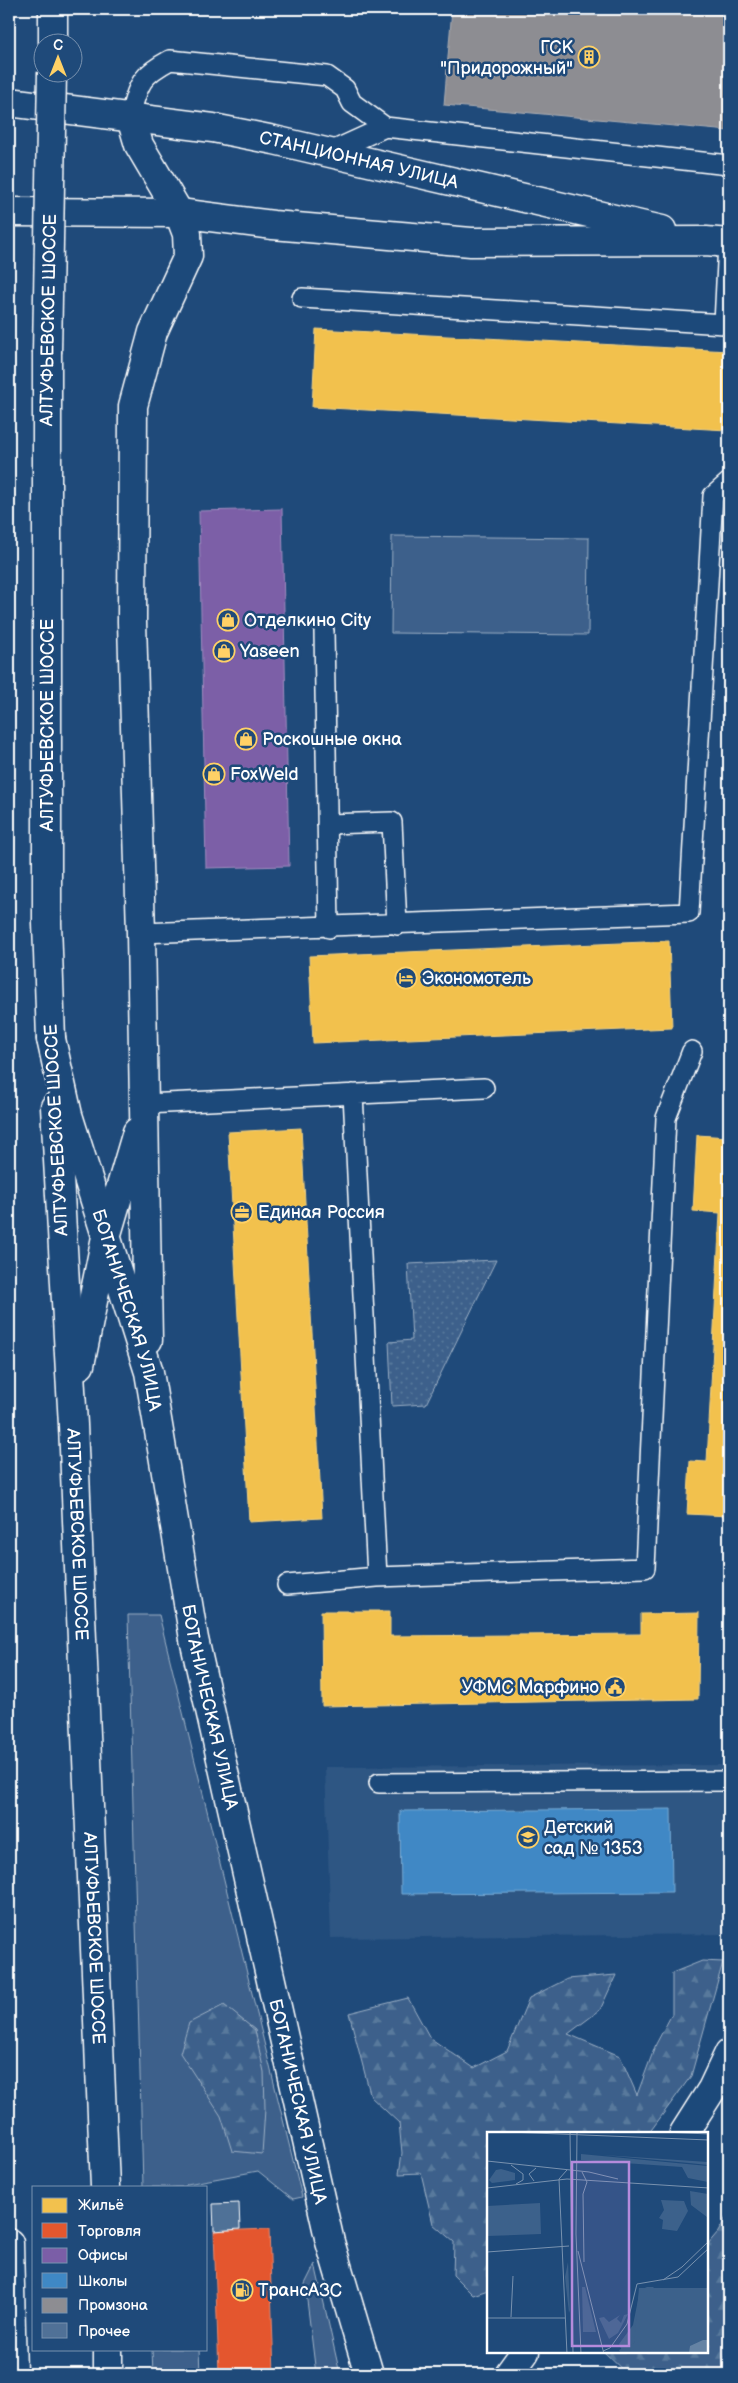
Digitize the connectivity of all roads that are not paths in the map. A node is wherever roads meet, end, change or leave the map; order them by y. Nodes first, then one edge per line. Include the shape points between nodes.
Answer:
1 (53, 9) edge
2 (52, 32) edge
3 (52, 82) edge
4 (9, 102) edge
5 (130, 118) junction
6 (386, 127) junction
7 (328, 153) junction
8 (729, 165) edge
9 (9, 212) edge
10 (179, 213) junction
11 (721, 242) edge
12 (302, 298) dead end
13 (729, 482) edge
14 (324, 631) dead end
15 (327, 824) junction
16 (397, 925) junction
17 (329, 928) junction
18 (141, 933) junction
19 (51, 1039) junction
20 (692, 1051) dead end
21 (484, 1088) dead end
22 (353, 1094) junction
23 (145, 1104) junction
24 (106, 1236) junction
25 (149, 1372) junction
26 (73, 1425) junction
27 (377, 1577) junction
28 (287, 1584) dead end
29 (729, 1781) edge
30 (379, 1783) dead end
31 (729, 2053) edge
32 (685, 2132) edge
33 (105, 2186) edge
34 (9, 2243) edge
35 (108, 2350) edge
36 (524, 2353) edge
37 (12, 2374) edge
38 (108, 2374) edge
39 (369, 2374) edge
40 (509, 2374) edge

1 - 2 main road
3 - 19 main road, АЛТУФЬЕВСКОЕ ШОССЕ, bridge via 47,353 47,923
4 - 5 main road, СТАНЦИОННАЯ УЛИЦА
5 - 6 lane via 140,82 153,69 170,60 326,76 344,89 352,103
5 - 7 main road, СТАНЦИОННАЯ УЛИЦА via 213,128
5 - 10 main road via 139,145
6 - 7 lane
6 - 8 lane
7 - 11 main road, СТАНЦИОННАЯ УЛИЦА
9 - 10 main road
10 - 11 main road via 273,225 471,242
10 - 18 main road via 187,234 188,256 153,332 133,406 132,622
11 - 12 lane via 724,324
13 - 16 lane via 713,496 689,913
14 - 15 lane
15 - 16 lane via 392,822
15 - 17 lane
16 - 17 lane
17 - 18 lane
18 - 23 main road
19 - 24 main road, БОТАНИЧЕСКАЯ УЛИЦА via 68,1115
19 - 26 main road, АЛТУФЬЕВСКОЕ ШОССЕ
20 - 27 lane via 666,1118 645,1568
21 - 22 lane
22 - 23 lane
22 - 27 lane
23 - 24 main road
23 - 25 main road
24 - 25 main road, БОТАНИЧЕСКАЯ УЛИЦА
24 - 26 main road via 80,1358
25 - 39 main road, БОТАНИЧЕСКАЯ УЛИЦА via 194,1639 330,2242
26 - 33 main road, АЛТУФЬЕВСКОЕ ШОССЕ
27 - 28 lane
29 - 30 lane
31 - 32 main road via 712,2089
34 - 37 main road
35 - 38 main road
36 - 40 main road

